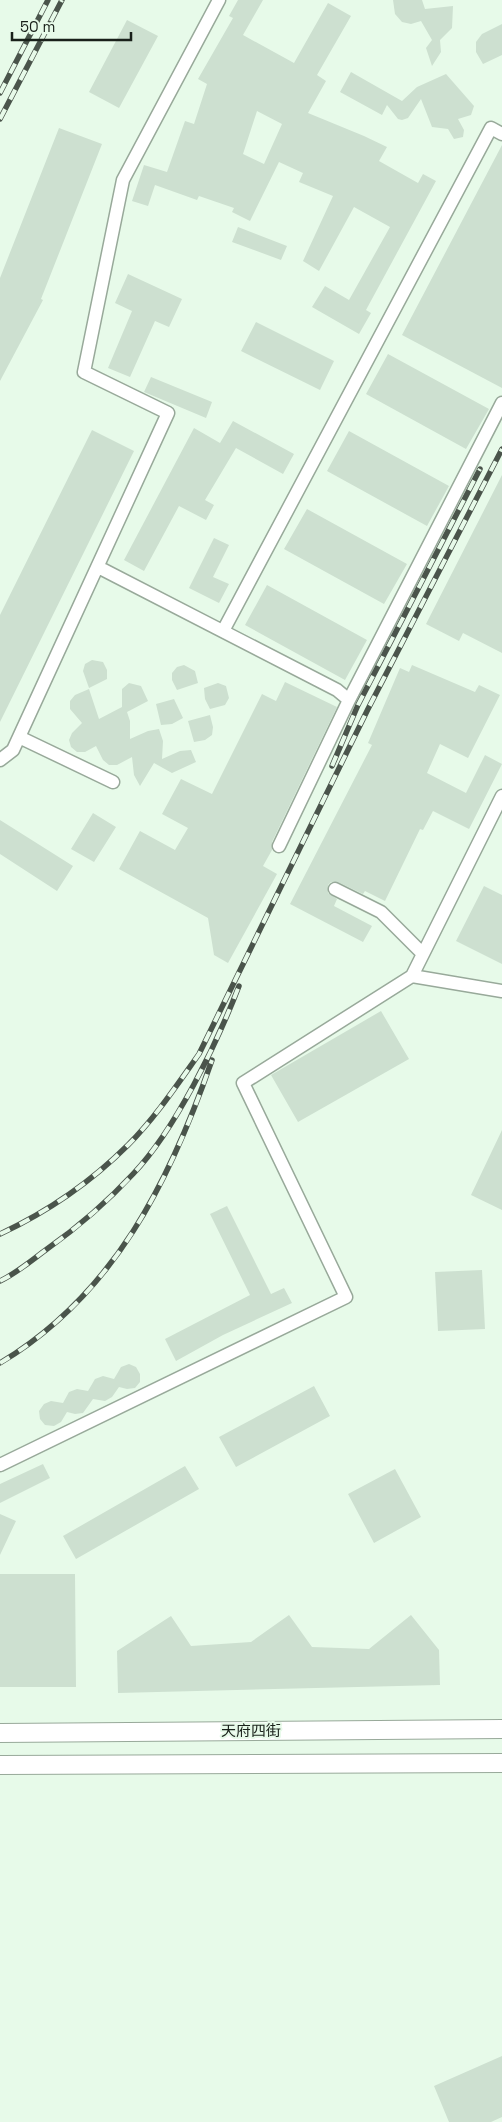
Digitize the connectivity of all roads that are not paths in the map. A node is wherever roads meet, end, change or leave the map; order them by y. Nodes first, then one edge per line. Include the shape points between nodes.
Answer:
1 (219, 0) edge
2 (502, 134) edge
3 (502, 403) edge
4 (98, 567) junction
5 (223, 631) junction
6 (349, 700) junction
7 (19, 738) junction
8 (0, 760) edge
9 (113, 782) dead end
10 (502, 796) edge
11 (279, 846) dead end
12 (335, 889) dead end
13 (423, 954) junction
14 (412, 976) junction
15 (502, 991) edge
16 (0, 1464) edge
17 (502, 1729) edge
18 (0, 1733) edge
19 (502, 1763) edge
20 (0, 1766) edge

1 - 4 street via 123,180 84,372 168,413
2 - 5 street via 491,128
3 - 6 street
4 - 5 street
4 - 7 street
5 - 6 street via 337,690
6 - 11 street
7 - 8 street via 13,750
7 - 9 street
10 - 13 street
12 - 13 street via 381,912
13 - 14 street
14 - 15 street
14 - 16 street via 243,1083 346,1297
17 - 18 main road, 天府四街
19 - 20 main road

